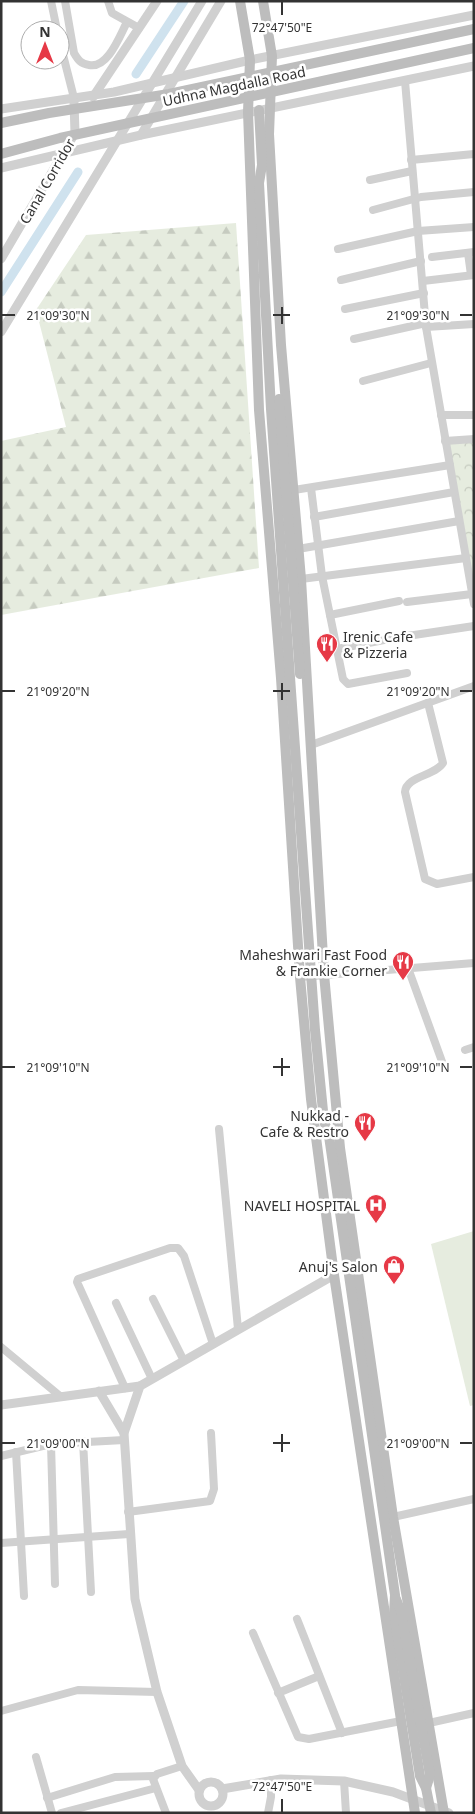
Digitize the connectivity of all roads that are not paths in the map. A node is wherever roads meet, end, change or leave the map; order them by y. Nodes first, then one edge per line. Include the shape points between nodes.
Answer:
1 (50, 1) edge
2 (65, 1) edge
3 (108, 1) edge
4 (157, 1) edge
5 (202, 1) edge
6 (221, 1) edge
7 (240, 1) edge
8 (262, 1) edge
9 (474, 15) edge
10 (55, 20) edge
11 (127, 22) junction
12 (139, 28) junction
13 (474, 29) edge
14 (474, 48) edge
15 (272, 56) junction
16 (250, 60) junction
17 (474, 66) edge
18 (67, 70) edge
19 (175, 76) junction
20 (405, 80) junction
21 (151, 84) junction
22 (95, 95) junction
23 (74, 98) junction
24 (1, 109) edge
25 (264, 110) junction
26 (248, 112) junction
27 (76, 119) junction
28 (1, 123) edge
29 (141, 135) junction
30 (117, 141) junction
31 (64, 153) junction
32 (1, 154) edge
33 (474, 154) edge
34 (411, 160) junction
35 (1, 168) edge
36 (412, 170) junction
37 (370, 180) dead end
38 (474, 192) edge
39 (415, 200) junction
40 (373, 210) dead end
41 (474, 227) edge
42 (418, 232) junction
43 (338, 249) dead end
44 (471, 252) edge
45 (432, 256) dead end
46 (1, 259) edge
47 (421, 261) junction
48 (472, 275) edge
49 (341, 280) dead end
50 (423, 281) junction
51 (424, 293) junction
52 (345, 309) dead end
53 (474, 324) edge
54 (426, 325) junction
55 (1, 332) edge
56 (354, 339) dead end
57 (431, 363) junction
58 (363, 381) dead end
59 (441, 415) junction
60 (474, 416) edge
61 (474, 439) edge
62 (446, 441) junction
63 (450, 465) junction
64 (311, 488) junction
65 (294, 490) junction
66 (454, 492) junction
67 (314, 517) junction
68 (459, 521) junction
69 (318, 546) junction
70 (298, 549) junction
71 (466, 558) junction
72 (322, 576) junction
73 (301, 579) junction
74 (472, 594) junction
75 (474, 604) edge
76 (330, 615) junction
77 (474, 626) edge
78 (337, 649) junction
79 (407, 673) dead end
80 (474, 686) edge
81 (428, 703) junction
82 (311, 744) junction
83 (474, 877) edge
84 (474, 963) edge
85 (408, 968) junction
86 (319, 975) junction
87 (300, 976) junction
88 (474, 1047) edge
89 (465, 1050) dead end
90 (444, 1066) dead end
91 (219, 1129) dead end
92 (334, 1275) junction
93 (153, 1299) dead end
94 (116, 1303) dead end
95 (238, 1329) junction
96 (212, 1344) junction
97 (1, 1347) edge
98 (184, 1361) junction
99 (152, 1379) junction
100 (140, 1386) junction
101 (125, 1388) junction
102 (99, 1391) junction
103 (60, 1396) junction
104 (1, 1405) edge
105 (211, 1433) dead end
106 (124, 1436) junction
107 (82, 1441) junction
108 (51, 1444) junction
109 (16, 1452) junction
110 (1, 1456) edge
111 (474, 1499) edge
112 (128, 1512) junction
113 (393, 1517) junction
114 (129, 1534) junction
115 (88, 1537) junction
116 (54, 1540) junction
117 (22, 1542) junction
118 (1, 1543) edge
119 (55, 1584) dead end
120 (91, 1592) dead end
121 (24, 1596) dead end
122 (297, 1619) dead end
123 (253, 1633) dead end
124 (319, 1676) junction
125 (157, 1692) junction
126 (278, 1693) junction
127 (1, 1711) edge
128 (474, 1713) edge
129 (401, 1721) junction
130 (429, 1723) junction
131 (342, 1733) junction
132 (36, 1757) dead end
133 (182, 1766) junction
134 (154, 1776) junction
135 (271, 1780) junction
136 (344, 1781) junction
137 (156, 1788) junction
138 (222, 1789) junction
139 (199, 1790) junction
140 (48, 1798) junction
141 (412, 1798) junction
142 (205, 1809) edge
143 (430, 1809) edge
144 (446, 1812) edge
145 (52, 1813) edge
146 (61, 1813) edge
147 (166, 1813) edge
148 (268, 1813) edge
149 (346, 1813) edge
150 (415, 1813) edge

1 - 10 street
2 - 11 street via 74,53 77,60 87,65 103,62
3 - 11 street via 112,13
4 - 12 street
5 - 21 street
6 - 19 street
7 - 16 main road
8 - 15 main road
9 - 15 street
11 - 12 street
12 - 22 street
13 - 28 main road, Udhna Magdalla Road, bridge via 169,94
14 - 32 main road, Udhna Magdalla Road, bridge via 60,138
15 - 16 street
15 - 25 main road
16 - 19 street
16 - 26 main road
17 - 20 street
18 - 23 street
19 - 21 street
19 - 29 street
20 - 25 street
20 - 34 street
21 - 22 street
21 - 30 street
22 - 23 street
22 - 27 street
23 - 24 street
23 - 27 street, Canal Corridor
25 - 26 street
25 - 65 main road
25 - 86 main road via 262,165 268,181 271,325
26 - 29 street
26 - 87 main road via 260,410
27 - 31 street, Canal Corridor via 75,132
29 - 30 street
30 - 31 street
30 - 55 street
31 - 35 street
31 - 46 street, Canal Corridor
33 - 34 street
34 - 36 street
36 - 37 street
36 - 39 street
38 - 39 street
39 - 40 street
39 - 42 street
41 - 42 street
42 - 43 street
42 - 47 street
44 - 45 street
44 - 48 street
47 - 49 street
47 - 50 street
48 - 50 street
50 - 51 street
51 - 52 street
51 - 54 street
53 - 54 street
54 - 56 street
54 - 57 street
57 - 58 street
57 - 59 street
59 - 60 street
59 - 62 street
61 - 62 street
62 - 63 street
63 - 64 street
63 - 66 street
64 - 65 street
64 - 67 street
65 - 70 main road
66 - 67 street
66 - 68 street
67 - 69 street
68 - 69 street
68 - 71 street
69 - 70 street
69 - 72 street
70 - 73 main road
71 - 72 street
71 - 74 street
72 - 73 street
72 - 76 street
73 - 82 main road
74 - 75 street
74 - 76 street
76 - 78 street
77 - 78 street
78 - 79 street via 343,679 348,684
80 - 81 street
81 - 82 street
81 - 83 street via 443,763 435,771 409,783 405,792 425,879 437,884
82 - 86 main road
84 - 85 street
85 - 86 street
85 - 90 street
86 - 87 street
86 - 113 main road via 340,1148
86 - 143 main road via 332,1120 330,1136 395,1595 401,1612 430,1775 426,1788
87 - 92 main road
88 - 89 street
91 - 95 street
92 - 95 street
92 - 129 main road
93 - 98 street
94 - 99 street
95 - 96 street
96 - 98 street
96 - 101 street via 184,1256 178,1248 78,1279
97 - 103 street
98 - 99 street
99 - 100 street
100 - 101 street
100 - 106 street
101 - 102 street
102 - 103 street
102 - 106 street
103 - 104 street
105 - 112 street via 214,1489 210,1501
106 - 107 street
106 - 112 street
107 - 108 street
107 - 115 street
108 - 109 street
108 - 116 street
109 - 110 street
109 - 117 street
111 - 113 street
112 - 114 street
113 - 130 main road
114 - 115 street
114 - 125 street via 135,1599
115 - 116 street
115 - 120 street
116 - 117 street
116 - 119 street
117 - 118 street
117 - 121 street
122 - 124 street
123 - 126 street
124 - 126 street
124 - 131 street
125 - 127 street via 78,1690
125 - 133 street
126 - 131 street via 298,1737 309,1739
128 - 130 street
129 - 131 street
129 - 141 main road
130 - 144 main road
132 - 140 street
133 - 134 street
133 - 139 street
134 - 137 street
134 - 140 street via 115,1777
135 - 136 street
135 - 138 street
135 - 148 street
136 - 141 street
136 - 149 street
137 - 146 street
137 - 147 street
138 - 139 street via 208,1782
138 - 142 street via 218,1804
139 - 142 street
140 - 145 street
141 - 143 street
141 - 150 main road
143 - 144 street

